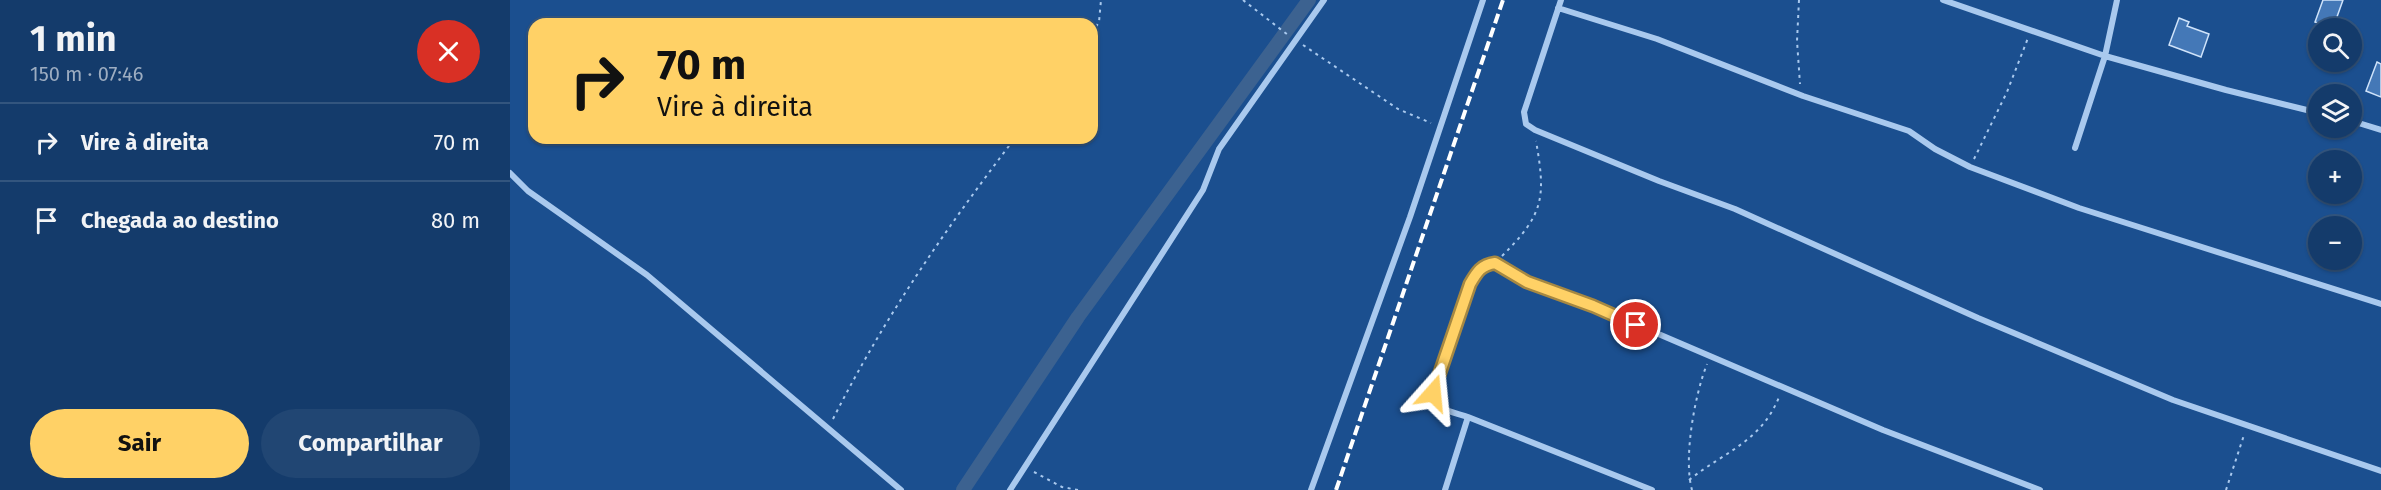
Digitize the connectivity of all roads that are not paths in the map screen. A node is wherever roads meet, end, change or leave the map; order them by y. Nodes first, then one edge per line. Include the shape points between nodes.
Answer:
1 (1324, 0) edge
2 (1483, 0) edge
3 (1561, 0) edge
4 (1943, 0) edge
5 (2117, 0) edge
6 (1558, 8) junction
7 (2105, 56) junction
8 (2308, 110) edge
9 (2362, 124) edge
10 (2381, 130) edge
11 (2075, 148) dead end
12 (510, 173) edge
13 (2381, 304) edge
14 (1468, 417) junction
15 (2381, 471) edge
16 (901, 490) edge
17 (1010, 490) edge
18 (1311, 490) edge
19 (1445, 490) edge
20 (1652, 490) edge
21 (2040, 490) edge

1 - 17 street via 1219,149 1203,190
2 - 18 street
3 - 6 street
4 - 7 street
5 - 7 street
6 - 13 street via 1657,39 1803,96 1909,131 1970,167 2141,229
6 - 15 street via 1524,112 1524,120 1533,129 1735,209 2173,400
7 - 8 street
7 - 11 street
9 - 10 street
12 - 16 street via 528,191 640,269
14 - 19 street
14 - 20 street
14 - 21 street via 1442,408 1433,393 1470,284 1480,268 1495,263 1527,282 1593,306 1883,430

